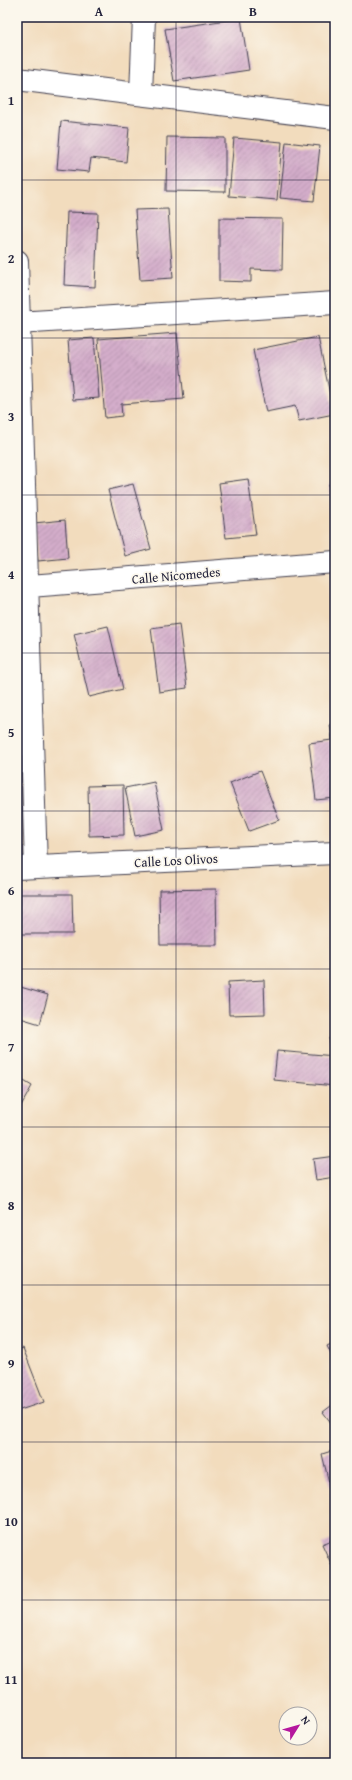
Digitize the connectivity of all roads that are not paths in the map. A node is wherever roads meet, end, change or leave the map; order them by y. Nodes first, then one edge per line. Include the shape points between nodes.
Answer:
1 (144, 17) edge
2 (17, 79) edge
3 (141, 94) junction
4 (335, 118) edge
5 (17, 261) edge
6 (335, 303) edge
7 (18, 323) edge
8 (335, 562) edge
9 (22, 587) edge
10 (335, 853) edge
11 (26, 867) edge

1 - 3 street
2 - 3 street
3 - 4 street
5 - 7 street
6 - 7 street
7 - 9 street
8 - 9 street, Calle Nicomedes
9 - 11 street
10 - 11 street, Calle Los Olivos

